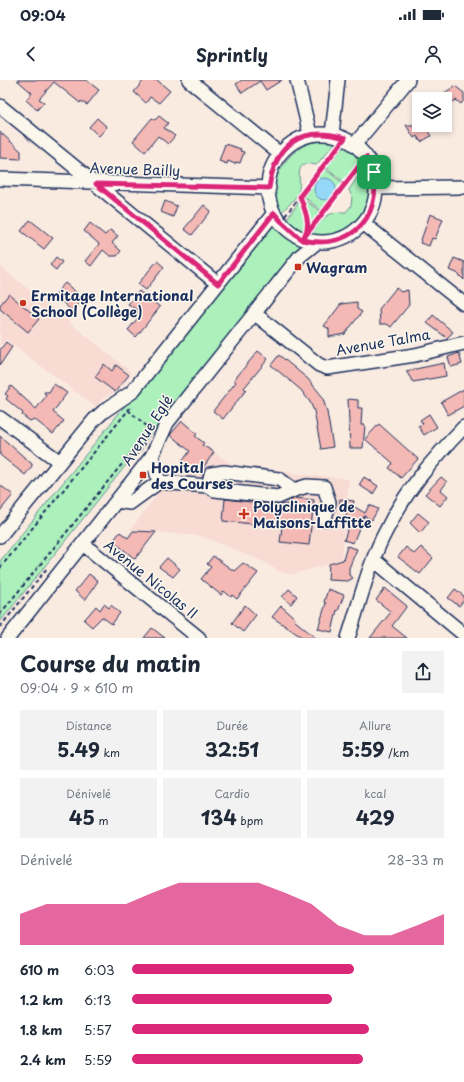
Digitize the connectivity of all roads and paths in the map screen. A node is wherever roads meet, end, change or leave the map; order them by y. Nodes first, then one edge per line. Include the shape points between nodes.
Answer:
1 (189, 80) edge
2 (297, 80) edge
3 (338, 80) edge
4 (408, 80) edge
5 (0, 106) edge
6 (310, 134) junction
7 (332, 134) junction
8 (350, 141) junction
9 (280, 154) junction
10 (366, 157) junction
11 (0, 179) edge
12 (96, 184) junction
13 (464, 187) edge
14 (269, 188) junction
15 (376, 188) junction
16 (300, 196) junction
17 (277, 217) junction
18 (364, 223) junction
19 (305, 236) junction
20 (316, 243) junction
21 (218, 284) junction
22 (464, 304) edge
23 (254, 313) junction
24 (464, 343) edge
25 (126, 407) dead end
26 (0, 418) edge
27 (464, 427) edge
28 (142, 438) junction
29 (152, 456) junction
30 (135, 457) dead end
31 (60, 462) junction
32 (159, 482) junction
33 (208, 486) junction
34 (294, 490) junction
35 (117, 501) junction
36 (325, 519) dead end
37 (0, 536) edge
38 (83, 544) junction
39 (374, 560) junction
40 (49, 566) dead end
41 (0, 614) edge
42 (0, 627) edge
43 (462, 634) edge
44 (8, 638) edge
45 (199, 638) edge
46 (348, 638) edge

1 - 9 street
2 - 6 street
3 - 7 street
4 - 8 street
5 - 12 street
6 - 7 street
6 - 9 street via 293,141
7 - 8 street
8 - 10 street
8 - 16 path
9 - 14 street via 271,171
10 - 15 street via 374,172
10 - 19 path
11 - 12 street, Avenue Bailly
12 - 14 street, Avenue Bailly
12 - 21 street
13 - 15 street
14 - 17 street
15 - 18 street via 373,206
16 - 17 path
16 - 19 path via 308,220
17 - 19 street
17 - 21 street
18 - 20 street via 350,234 334,241
18 - 22 street
19 - 20 street
20 - 23 street, Avenue Eglé via 300,256
21 - 31 street via 132,392 94,420
23 - 24 street, Avenue Talma via 327,368 415,355
23 - 29 street, Avenue Eglé via 167,423
25 - 28 path via 150,428
26 - 31 street
27 - 39 street via 435,457 408,492 386,529
28 - 30 path via 144,445
28 - 41 path
29 - 32 street
29 - 35 street, Avenue Eglé
31 - 37 street
32 - 33 street
32 - 35 street via 130,503
33 - 34 street via 215,490 278,497
33 - 34 street via 211,474 224,472 280,479
34 - 36 street via 307,486 324,487 329,502
35 - 38 street, Avenue Eglé
38 - 44 street, Avenue Eglé
38 - 45 street, Avenue Nicolas II
39 - 43 street
39 - 46 street
40 - 42 path

